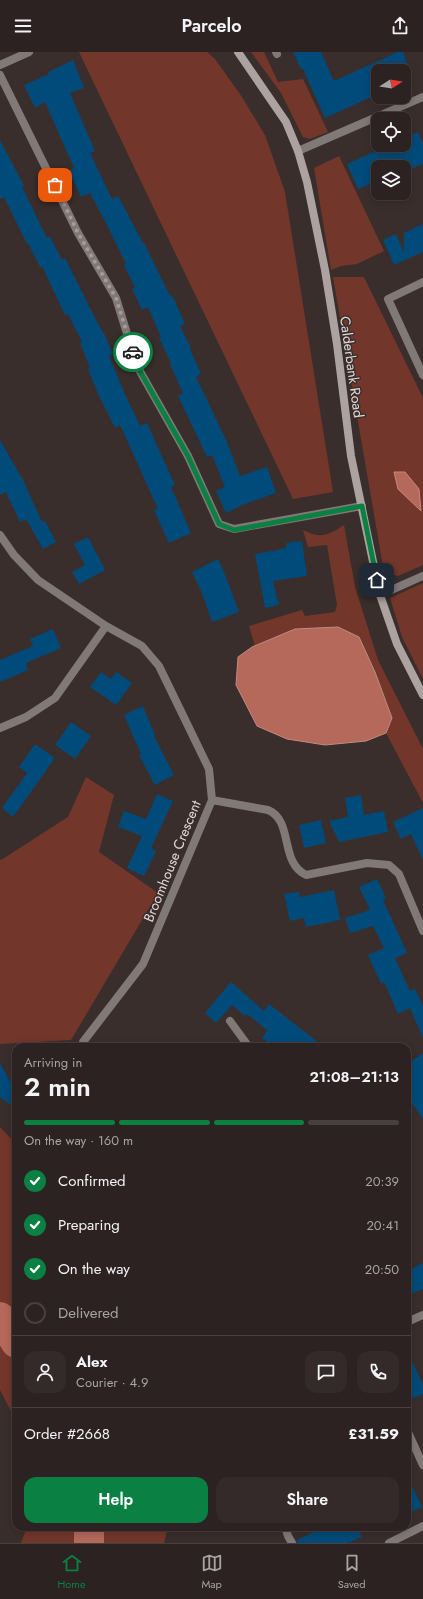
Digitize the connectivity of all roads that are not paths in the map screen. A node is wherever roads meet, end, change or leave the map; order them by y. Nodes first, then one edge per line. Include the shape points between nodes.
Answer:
1 (29, 52) edge
2 (238, 52) edge
3 (0, 65) edge
4 (0, 75) edge
5 (423, 97) edge
6 (298, 151) junction
7 (423, 282) edge
8 (423, 375) edge
9 (362, 506) junction
10 (0, 535) edge
11 (423, 576) edge
12 (380, 595) junction
13 (106, 626) junction
14 (423, 695) edge
15 (0, 728) edge
16 (212, 800) junction
17 (423, 931) edge
18 (230, 1021) dead end
19 (83, 1043) edge
20 (246, 1043) edge
21 (423, 1315) edge
22 (411, 1320) edge
23 (411, 1439) edge
24 (423, 1465) edge
25 (423, 1526) edge
26 (286, 1531) edge
27 (292, 1543) edge
28 (389, 1543) edge

1 - 3 street
2 - 6 street, Calderbank Road via 286,122
4 - 9 street via 78,233 116,298 137,366 188,456 219,524 234,530
5 - 6 street
6 - 9 street, Calderbank Road via 325,270 351,456
7 - 8 street via 388,299
9 - 12 street, Calderbank Road
10 - 13 street, Broomhouse Crescent via 14,555 38,580
11 - 12 street
12 - 14 street, Calderbank Road via 397,644
13 - 15 street via 55,698 26,717
13 - 16 street, Broomhouse Crescent via 142,646 159,666 208,769
16 - 17 street via 275,813 281,821 293,864 306,876 367,863 389,865 399,874
16 - 19 street, Broomhouse Crescent via 144,964
18 - 20 street
21 - 22 street
23 - 24 street
25 - 28 street
26 - 27 street

